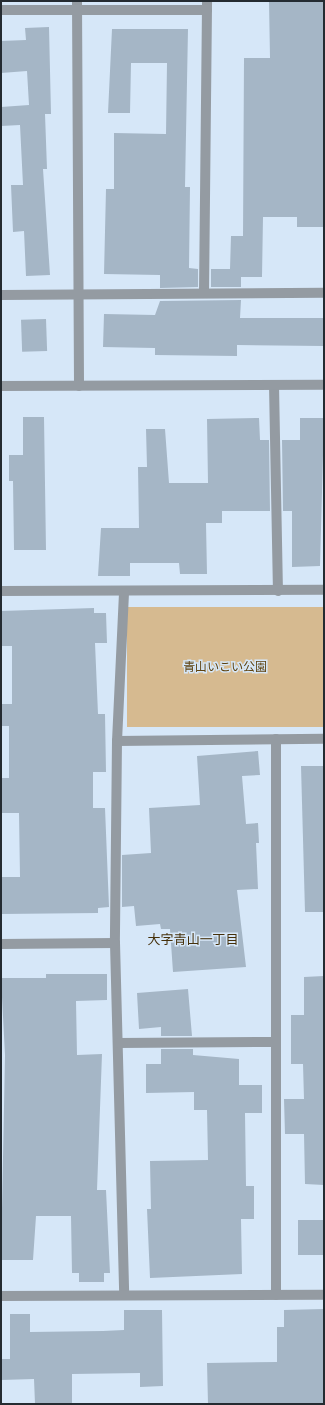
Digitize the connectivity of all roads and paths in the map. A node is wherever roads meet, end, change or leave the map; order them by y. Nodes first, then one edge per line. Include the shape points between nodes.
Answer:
1 (77, 5) edge
2 (207, 6) edge
3 (1, 10) edge
4 (204, 293) junction
5 (324, 293) edge
6 (1, 294) edge
7 (80, 294) junction
8 (274, 385) junction
9 (324, 385) edge
10 (1, 386) edge
11 (79, 386) junction
12 (324, 590) edge
13 (1, 591) edge
14 (278, 591) junction
15 (124, 593) junction
16 (324, 738) edge
17 (276, 739) junction
18 (117, 741) junction
19 (115, 943) junction
20 (1, 944) edge
21 (276, 1042) junction
22 (118, 1043) junction
23 (124, 1295) junction
24 (276, 1295) junction
25 (324, 1295) edge
26 (1, 1296) edge

1 - 2 street
1 - 3 street
1 - 7 street
2 - 4 street
4 - 5 street
4 - 7 street
6 - 7 street
7 - 11 street
8 - 9 street
8 - 11 street
8 - 14 street
10 - 11 street
12 - 14 street
13 - 15 street
14 - 15 street
15 - 18 street
16 - 17 street
17 - 18 street
17 - 21 street
18 - 19 street
19 - 20 street
19 - 22 street
21 - 22 street
21 - 24 street
22 - 23 street
23 - 24 street
23 - 26 street
24 - 25 street

